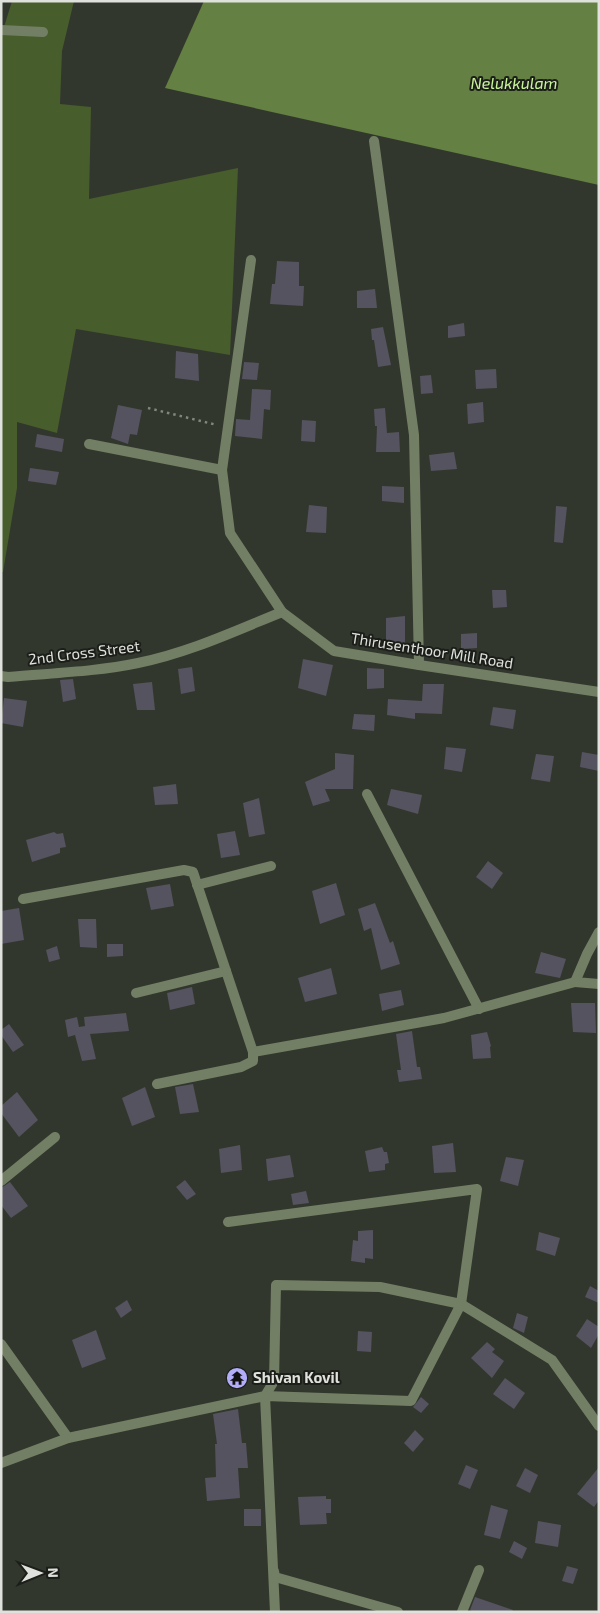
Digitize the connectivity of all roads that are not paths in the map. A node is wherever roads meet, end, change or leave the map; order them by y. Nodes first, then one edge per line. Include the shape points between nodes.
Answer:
1 (1, 30) edge
2 (43, 32) dead end
3 (374, 141) dead end
4 (251, 260) dead end
5 (89, 444) dead end
6 (222, 470) junction
7 (282, 612) junction
8 (419, 665) junction
9 (1, 676) edge
10 (599, 692) edge
11 (367, 794) dead end
12 (271, 866) dead end
13 (197, 885) junction
14 (23, 899) dead end
15 (599, 932) edge
16 (226, 971) junction
17 (575, 982) junction
18 (599, 984) edge
19 (136, 993) dead end
20 (479, 1009) junction
21 (253, 1052) junction
22 (157, 1084) dead end
23 (55, 1137) dead end
24 (1, 1181) edge
25 (228, 1222) dead end
26 (461, 1304) junction
27 (1, 1344) edge
28 (265, 1396) junction
29 (599, 1426) edge
30 (68, 1438) junction
31 (1, 1463) edge
32 (274, 1569) junction
33 (479, 1570) dead end
34 (275, 1612) edge
35 (398, 1612) edge
36 (462, 1612) edge

1 - 2 street
3 - 8 street via 414,435
4 - 6 street, Thirusenthoor Mill Road
5 - 6 street
6 - 7 street, Thirusenthoor Mill Road via 230,533
7 - 8 street, Thirusenthoor Mill Road via 334,650
7 - 9 street, 2nd Cross Street via 192,648 138,663
8 - 10 street, Thirusenthoor Mill Road
11 - 20 street
12 - 13 street
13 - 14 street via 193,872 184,870
13 - 16 street
15 - 17 street
16 - 19 street
16 - 21 street
17 - 18 street
17 - 20 street
20 - 21 street
21 - 22 street via 253,1061 241,1067
23 - 24 street
25 - 26 street via 477,1189
26 - 28 street via 411,1401
26 - 28 street via 380,1287 276,1286 274,1381
26 - 29 street via 552,1360
27 - 30 street
28 - 30 street
28 - 32 street
30 - 31 street
32 - 34 street
32 - 35 street via 275,1577
33 - 36 street

